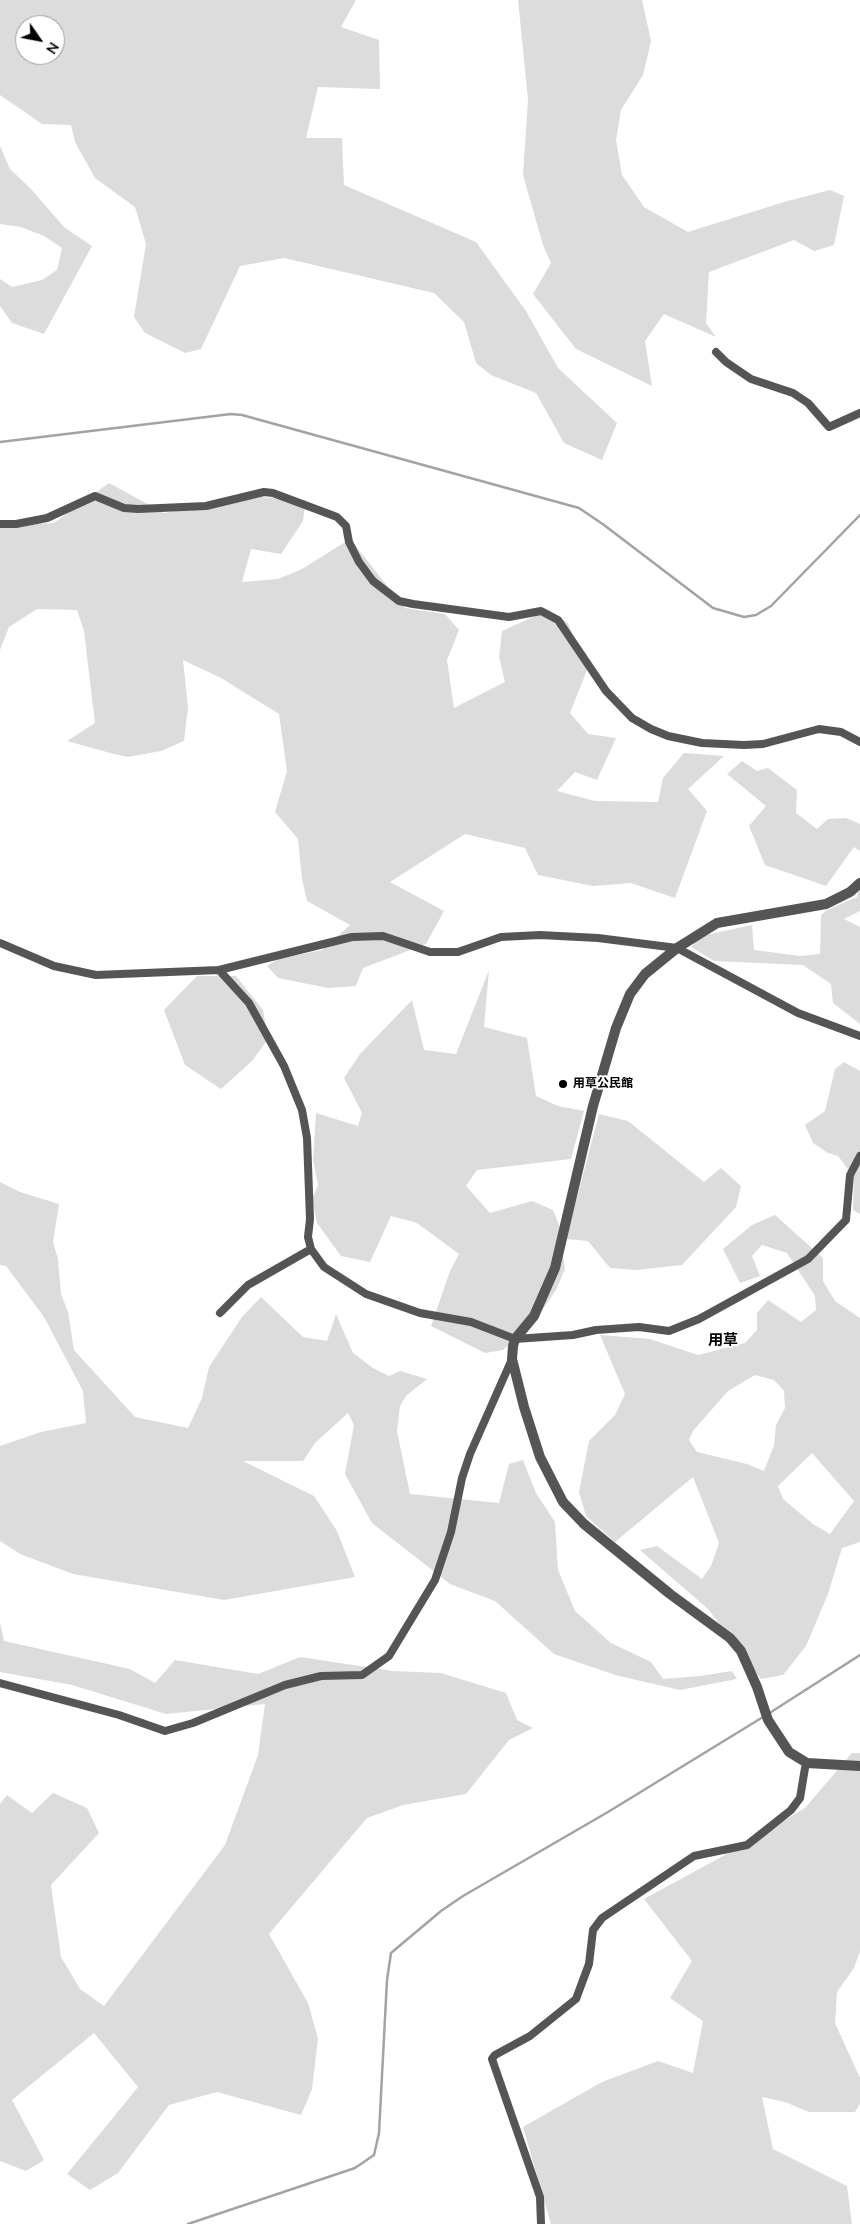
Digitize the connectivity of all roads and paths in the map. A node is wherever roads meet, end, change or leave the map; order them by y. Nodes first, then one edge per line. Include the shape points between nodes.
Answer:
1 (716, 352) dead end
2 (860, 414) edge
3 (0, 524) edge
4 (860, 742) edge
5 (860, 883) edge
6 (0, 943) edge
7 (677, 948) junction
8 (219, 970) junction
9 (860, 1036) edge
10 (860, 1156) edge
11 (311, 1249) junction
12 (220, 1313) dead end
13 (515, 1339) junction
14 (512, 1359) junction
15 (0, 1683) edge
16 (807, 1762) junction
17 (860, 1766) edge
18 (541, 2224) edge

1 - 2 street via 751,379 808,402 829,427
3 - 4 street via 47,518 95,496 124,508 138,509 206,506 264,492 273,493 337,517 346,526 352,549 373,581 399,601 509,617 542,611 558,620 606,691 632,718 651,729 702,743 763,744 819,729 841,732
5 - 7 street via 826,904 717,922
6 - 8 street via 54,966 96,975
7 - 8 street via 540,935 501,936 458,952 430,952 383,936 352,937
7 - 9 street via 798,1013
7 - 13 street via 646,974 630,994 616,1028 593,1106 555,1268 534,1316
8 - 11 street via 249,1002 284,1066 302,1110 307,1138 308,1236
10 - 13 street via 850,1175 846,1220 831,1238 808,1259 699,1319 669,1331 639,1327 596,1330 573,1336
11 - 12 street via 248,1285
11 - 13 street via 324,1267 374,1298 420,1313 471,1322
13 - 14 street
14 - 15 street via 462,1478 451,1532 435,1580 389,1656 362,1676 322,1676 285,1685 166,1731
14 - 16 street via 540,1457 563,1502 584,1524 662,1588 730,1638 741,1651 768,1720 789,1752
16 - 17 street
16 - 18 street via 800,1798 791,1810 747,1845 694,1856 602,1918 593,1930 589,1964 576,1998 530,2036 492,2059 540,2197

